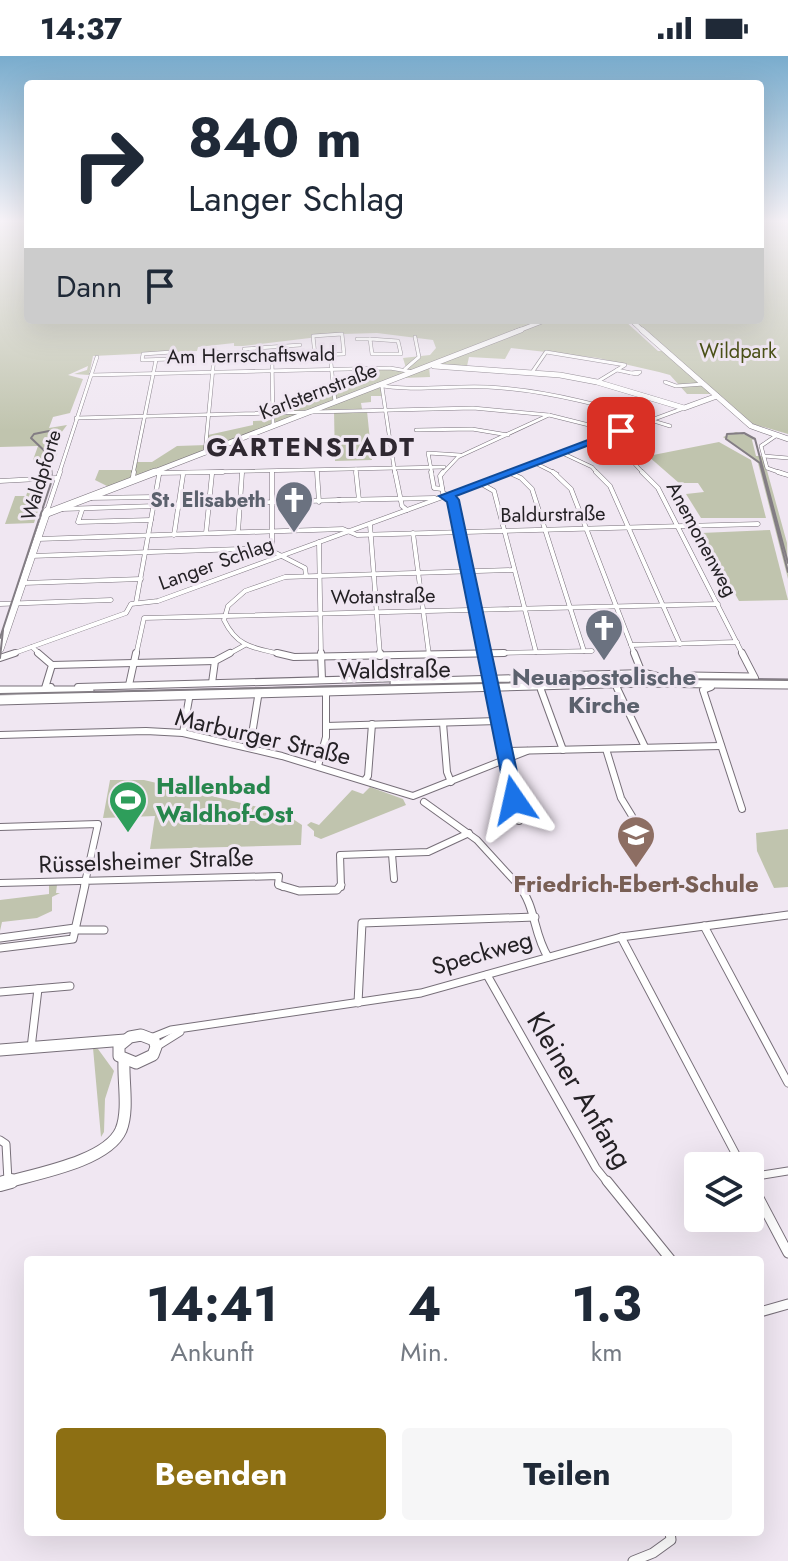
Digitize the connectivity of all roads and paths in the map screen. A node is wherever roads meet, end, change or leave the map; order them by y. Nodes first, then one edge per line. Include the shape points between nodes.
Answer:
1 (536, 324) edge
2 (636, 324) edge
3 (415, 337) dead end
4 (357, 339) dead end
5 (370, 339) junction
6 (300, 345) dead end
7 (286, 346) junction
8 (258, 348) junction
9 (244, 349) dead end
10 (330, 354) junction
11 (387, 354) junction
12 (97, 357) dead end
13 (214, 357) dead end
14 (272, 357) junction
15 (156, 360) junction
16 (427, 366) junction
17 (390, 368) junction
18 (331, 369) junction
19 (409, 370) junction
20 (617, 370) junction
21 (272, 371) junction
22 (533, 371) junction
23 (213, 372) junction
24 (630, 373) dead end
25 (153, 374) junction
26 (91, 375) junction
27 (597, 382) junction
28 (665, 382) dead end
29 (704, 384) junction
30 (380, 386) junction
31 (676, 386) junction
32 (681, 392) dead end
33 (717, 396) junction
34 (335, 402) junction
35 (684, 408) junction
36 (386, 409) junction
37 (311, 411) junction
38 (272, 412) junction
39 (208, 414) junction
40 (549, 415) junction
41 (144, 416) junction
42 (76, 418) junction
43 (651, 420) junction
44 (273, 426) junction
45 (670, 426) dead end
46 (416, 430) dead end
47 (618, 432) junction
48 (777, 435) junction
49 (509, 436) junction
50 (788, 439) edge
51 (592, 442) junction
52 (205, 453) junction
53 (562, 453) junction
54 (460, 455) junction
55 (764, 456) junction
56 (788, 458) edge
57 (535, 463) junction
58 (431, 467) junction
59 (444, 467) junction
60 (394, 468) junction
61 (356, 469) junction
62 (317, 471) junction
63 (272, 472) junction
64 (508, 472) junction
65 (242, 473) junction
66 (156, 474) junction
67 (212, 474) junction
68 (183, 475) junction
69 (788, 475) edge
70 (57, 478) junction
71 (0, 481) edge
72 (132, 481) junction
73 (480, 483) junction
74 (442, 489) junction
75 (447, 495) junction
76 (155, 497) junction
77 (89, 498) junction
78 (400, 498) junction
79 (437, 499) junction
80 (359, 500) junction
81 (319, 502) junction
82 (272, 504) junction
83 (240, 505) junction
84 (178, 506) junction
85 (209, 506) junction
86 (153, 507) junction
87 (60, 510) junction
88 (82, 510) junction
89 (407, 510) junction
90 (46, 513) junction
91 (151, 520) junction
92 (758, 524) dead end
93 (370, 525) dead end
94 (678, 528) junction
95 (629, 529) junction
96 (587, 530) junction
97 (272, 531) junction
98 (349, 531) junction
99 (504, 531) junction
100 (545, 531) junction
101 (238, 532) junction
102 (459, 532) junction
103 (206, 533) junction
104 (413, 533) junction
105 (371, 534) junction
106 (148, 535) junction
107 (174, 535) junction
108 (38, 539) junction
109 (319, 542) junction
110 (272, 549) junction
111 (145, 552) junction
112 (31, 556) junction
113 (282, 556) junction
114 (273, 559) junction
115 (514, 570) junction
116 (467, 571) junction
117 (418, 572) junction
118 (373, 573) junction
119 (306, 575) junction
120 (321, 575) junction
121 (141, 579) junction
122 (24, 583) junction
123 (111, 600) dead end
124 (16, 603) junction
125 (136, 603) junction
126 (0, 604) edge
127 (718, 604) junction
128 (663, 605) junction
129 (616, 607) junction
130 (570, 608) junction
131 (525, 609) junction
132 (474, 610) junction
133 (423, 611) junction
134 (376, 612) junction
135 (321, 614) junction
136 (224, 616) junction
137 (737, 642) junction
138 (1, 643) edge
139 (680, 644) junction
140 (245, 645) junction
141 (631, 645) junction
142 (32, 647) junction
143 (584, 651) junction
144 (592, 651) dead end
145 (536, 652) junction
146 (483, 654) junction
147 (429, 655) junction
148 (380, 656) junction
149 (0, 658) edge
150 (322, 658) junction
151 (215, 661) junction
152 (134, 663) junction
153 (52, 665) junction
154 (642, 673) junction
155 (657, 676) junction
156 (529, 678) junction
157 (322, 680) junction
158 (463, 681) junction
159 (757, 681) junction
160 (788, 681) edge
161 (212, 683) junction
162 (489, 683) junction
163 (129, 685) junction
164 (743, 687) joint
165 (617, 688) dead end
166 (541, 690) dead end
167 (0, 691) edge
168 (326, 695) dead end
169 (258, 697) dead end
170 (189, 699) dead end
171 (0, 700) edge
172 (498, 721) junction
173 (443, 723) junction
174 (372, 724) junction
175 (326, 726) junction
176 (183, 733) junction
177 (0, 735) edge
178 (721, 746) junction
179 (250, 747) junction
180 (645, 747) junction
181 (606, 749) junction
182 (563, 750) junction
183 (505, 755) junction
184 (318, 766) junction
185 (365, 780) junction
186 (451, 782) junction
187 (424, 802) dead end
188 (742, 809) dead end
189 (632, 816) dead end
190 (519, 821) dead end
191 (0, 827) edge
192 (469, 833) junction
193 (392, 854) junction
194 (394, 879) dead end
195 (85, 881) junction
196 (0, 883) edge
197 (535, 917) junction
198 (787, 917) edge
199 (704, 926) junction
200 (104, 930) dead end
201 (74, 932) junction
202 (621, 937) junction
203 (0, 938) edge
204 (0, 948) edge
205 (548, 957) junction
206 (487, 975) junction
207 (70, 986) dead end
208 (38, 989) junction
209 (0, 992) edge
210 (358, 1003) junction
211 (154, 1042) junction
212 (31, 1048) junction
213 (0, 1050) edge
214 (126, 1053) junction
215 (788, 1083) edge
216 (0, 1140) edge
217 (735, 1152) edge
218 (788, 1171) edge
219 (764, 1176) edge
220 (4, 1182) edge
221 (764, 1206) edge
222 (788, 1253) edge
223 (668, 1256) edge
224 (788, 1304) edge
225 (764, 1311) edge
226 (670, 1536) edge
227 (633, 1561) edge

1 - 16 street, Karlsternstraße
2 - 29 street
3 - 19 street via 419,357
4 - 5 street
5 - 11 street via 372,354
5 - 11 street via 398,341 401,354
6 - 7 street
7 - 8 street
7 - 14 street via 287,356
8 - 9 street
8 - 14 street via 258,357
10 - 10 street via 315,355 313,336 342,334 344,354
10 - 18 street
11 - 17 street
12 - 26 street, Waldpforte
13 - 23 street
14 - 21 street
15 - 15 street via 171,359 172,352 143,354 142,360
15 - 25 street
16 - 19 street, Karlsternstraße
16 - 22 street
17 - 18 street, Am Herrschaftswald
17 - 19 street, Am Herrschaftswald
18 - 21 street, Am Herrschaftswald
18 - 34 street
19 - 30 street, Karlsternstraße
20 - 22 street via 625,365 546,352
20 - 24 street
20 - 27 street
21 - 23 street, Am Herrschaftswald
21 - 38 street
22 - 27 street
23 - 25 street, Am Herrschaftswald
23 - 39 street
25 - 26 street, Am Herrschaftswald
25 - 41 street
26 - 42 street, Waldpforte
27 - 35 street
28 - 31 street
29 - 31 street
29 - 33 street
30 - 34 street, Karlsternstraße
30 - 36 street
30 - 43 street via 536,392
31 - 32 street
33 - 35 street, Langer Schlag
33 - 48 street via 751,426
34 - 37 street, Karlsternstraße
35 - 43 street, Langer Schlag
36 - 37 street
36 - 40 street via 473,408
36 - 60 street
37 - 38 street
37 - 44 street, Karlsternstraße
38 - 39 street
38 - 44 street
39 - 41 street
39 - 52 street
40 - 47 street
40 - 49 street
41 - 42 street
41 - 72 street
42 - 70 street, Waldpforte
43 - 45 street
43 - 47 street, Langer Schlag
44 - 52 street, Karlsternstraße
46 - 49 street via 472,429
47 - 51 street, Langer Schlag
48 - 50 street
48 - 55 street via 762,444
49 - 54 street
51 - 53 street, Langer Schlag
51 - 94 street, Anemonenweg via 633,462 651,478
52 - 66 street, Karlsternstraße
53 - 57 street, Langer Schlag
53 - 95 street via 603,476
54 - 58 street via 428,453
54 - 59 street
55 - 56 street
55 - 69 street via 767,468
57 - 64 street, Langer Schlag
57 - 96 street via 566,481
58 - 59 street
58 - 60 street
58 - 74 street via 434,488
59 - 74 street
60 - 61 street
60 - 78 street
61 - 62 street
61 - 80 street
62 - 63 street
62 - 81 street
63 - 65 street
63 - 82 street
64 - 73 street, Langer Schlag
64 - 100 street via 532,489
65 - 67 street
65 - 83 street
66 - 68 street
66 - 72 street, Karlsternstraße
66 - 76 street
67 - 68 street
67 - 85 street
68 - 84 street
70 - 71 street
70 - 90 street, Waldpforte
72 - 77 street, Karlsternstraße
73 - 75 street, Langer Schlag
73 - 99 street via 494,491
74 - 75 street
75 - 79 street, Langer Schlag
75 - 102 street via 453,499
76 - 77 street
76 - 86 street
77 - 87 street, Karlsternstraße
78 - 79 street
78 - 80 street
78 - 89 street
79 - 89 street, Langer Schlag
80 - 81 street
81 - 82 street
82 - 83 street
82 - 97 street
83 - 85 street
83 - 101 street
84 - 85 street
84 - 86 street
84 - 107 street
85 - 103 street
86 - 88 street
86 - 91 street
87 - 88 street
87 - 90 street, Karlsternstraße
88 - 91 street via 78,522
89 - 98 street, Langer Schlag
90 - 108 street, Waldpforte
91 - 106 street
92 - 94 street, Baldurstraße
93 - 105 street
94 - 95 street, Baldurstraße
94 - 127 street, Anemonenweg
95 - 96 street, Baldurstraße
95 - 128 street
96 - 100 street, Baldurstraße
96 - 129 street
97 - 98 street, Baldurstraße
97 - 101 street, Baldurstraße
97 - 110 street
98 - 105 street, Baldurstraße
98 - 109 street, Langer Schlag
99 - 100 street, Baldurstraße
99 - 102 street, Baldurstraße
99 - 115 street
100 - 130 street
101 - 103 street, Baldurstraße
102 - 104 street, Baldurstraße
102 - 116 street
103 - 107 street, Baldurstraße
104 - 105 street, Baldurstraße
104 - 117 street
105 - 118 street
106 - 107 street, Baldurstraße
106 - 108 street, Baldurstraße
106 - 111 street
108 - 112 street, Waldpforte
109 - 113 street, Langer Schlag
109 - 120 street
110 - 111 street
110 - 113 street
110 - 114 street
111 - 112 street
111 - 121 street
112 - 122 street, Waldpforte
113 - 114 street, Langer Schlag
113 - 119 street via 305,568
114 - 125 street, Langer Schlag via 158,601
115 - 116 street
115 - 131 street
116 - 117 street
116 - 132 street
117 - 118 street
117 - 133 street
118 - 120 street
118 - 134 street
119 - 120 street
119 - 136 street via 251,587 233,600
120 - 135 street
121 - 122 street
121 - 125 street
122 - 124 street, Waldpforte
123 - 124 street
124 - 126 street
124 - 138 street, Waldpforte
125 - 142 street, Langer Schlag via 126,613
127 - 128 street, Wotanstraße
127 - 137 street, Anemonenweg
128 - 129 street, Wotanstraße
128 - 139 street
129 - 130 street, Wotanstraße
129 - 141 street
130 - 131 street, Wotanstraße
130 - 143 street
131 - 132 street, Wotanstraße
131 - 145 street
132 - 133 street, Wotanstraße
132 - 146 street
133 - 134 street, Wotanstraße
133 - 147 street
134 - 135 street, Wotanstraße
134 - 148 street
135 - 136 street, Wotanstraße
135 - 150 street
136 - 140 street via 228,631
136 - 152 street, Wotanstraße via 144,618
137 - 139 street
137 - 159 street, Anemonenweg
139 - 141 street
140 - 150 street
140 - 151 street
141 - 154 street
142 - 149 street, Langer Schlag
142 - 153 street
143 - 144 street
143 - 145 street
145 - 146 street
146 - 147 street
146 - 162 street
147 - 148 street
148 - 150 street
150 - 157 street
151 - 152 street
151 - 161 street
152 - 153 street
152 - 163 street
153 - 163 street, Waldstraße via 45,688
154 - 155 street, Waldstraße
154 - 156 street, Waldstraße
155 - 156 street, Waldstraße
155 - 159 street, Waldstraße
156 - 162 street, Waldstraße
157 - 158 street, Waldstraße
157 - 161 street, Waldstraße
158 - 162 street, Waldstraße
158 - 167 street, Waldstraße
159 - 160 street, Waldstraße
159 - 162 street, Waldstraße
159 - 164 street
161 - 163 street, Waldstraße
162 - 171 street, Waldstraße
162 - 172 street
164 - 178 street via 704,688
165 - 180 street
166 - 182 street
168 - 175 street
169 - 179 street
170 - 176 street
172 - 173 street
172 - 183 street
173 - 174 street
173 - 186 street
174 - 175 street
174 - 185 street via 374,744 367,754
175 - 184 street
176 - 177 street, Marburger Straße
176 - 179 street, Marburger Straße
178 - 180 street
178 - 188 street
179 - 184 street, Marburger Straße
180 - 181 street
181 - 182 street
181 - 189 street
182 - 183 street
183 - 186 street
183 - 190 street
184 - 185 street, Marburger Straße
185 - 186 street, Marburger Straße via 405,795
187 - 192 street
191 - 195 street via 98,822
192 - 193 street, Rüsselsheimer Straße via 428,852
192 - 197 street via 522,889
193 - 194 street
193 - 195 street, Rüsselsheimer Straße via 340,855 337,890 298,891 278,884 279,876
195 - 196 street, Rüsselsheimer Straße
195 - 201 street
197 - 205 street
197 - 210 street via 362,923
198 - 199 street, Speckweg
199 - 202 street, Speckweg
199 - 215 street
200 - 201 street
201 - 203 street
201 - 204 street
202 - 205 street, Speckweg
202 - 217 street
205 - 206 street, Speckweg
206 - 210 street, Speckweg
206 - 223 street, Kleiner Anfang via 596,1168
207 - 208 street
208 - 209 street
208 - 212 street
210 - 211 street, Speckweg via 187,1028
211 - 214 street, Speckweg via 141,1035
211 - 214 street, Speckweg via 153,1055
212 - 213 street, Speckweg
212 - 214 street, Speckweg via 99,1042
214 - 220 street via 121,1127 111,1144
216 - 220 street via 6,1144
218 - 219 street
221 - 222 street
224 - 225 street
226 - 227 street via 653,1553

